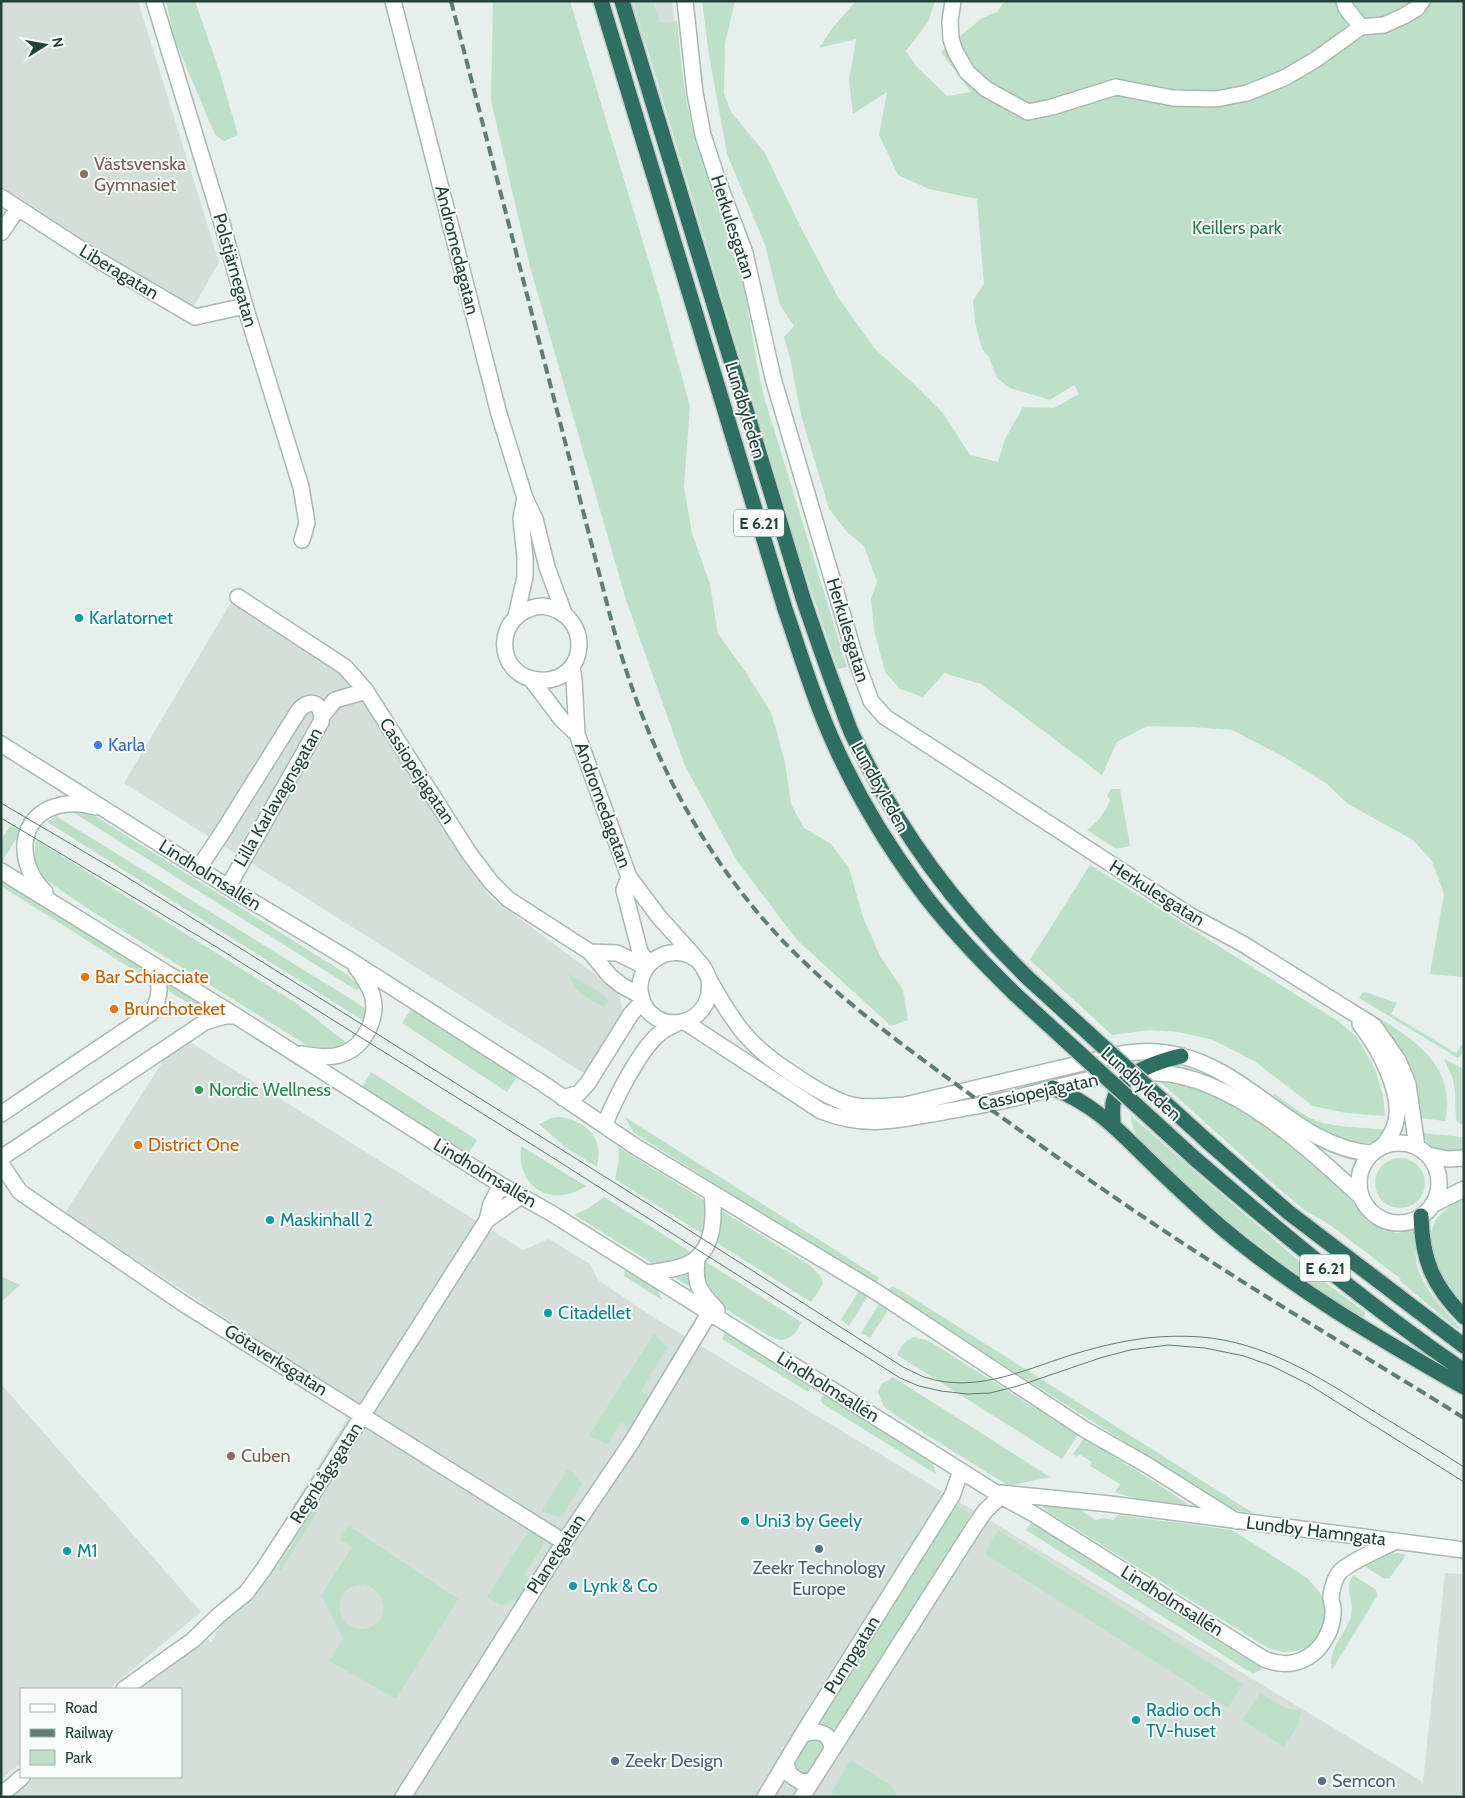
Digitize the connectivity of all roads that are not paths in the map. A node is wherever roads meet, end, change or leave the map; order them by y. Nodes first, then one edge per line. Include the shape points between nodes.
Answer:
1 (154, 1) edge
2 (393, 1) edge
3 (601, 1) edge
4 (622, 1) edge
5 (685, 1) edge
6 (953, 1) edge
7 (1344, 1) edge
8 (1422, 1) edge
9 (1361, 27) junction
10 (1, 197) edge
11 (18, 208) junction
12 (1, 233) edge
13 (245, 306) junction
14 (524, 498) junction
15 (302, 540) dead end
16 (238, 597) dead end
17 (564, 614) junction
18 (516, 616) junction
19 (572, 667) junction
20 (531, 679) junction
21 (366, 691) junction
22 (322, 716) junction
23 (577, 734) junction
24 (283, 736) junction
25 (1, 744) edge
26 (305, 750) junction
27 (288, 752) junction
28 (269, 758) junction
29 (292, 771) junction
30 (119, 818) junction
31 (198, 868) junction
32 (1, 871) edge
33 (629, 876) junction
34 (228, 888) junction
35 (60, 906) junction
36 (590, 952) junction
37 (697, 960) junction
38 (353, 962) junction
39 (648, 965) junction
40 (155, 966) junction
41 (709, 980) junction
42 (642, 999) junction
43 (1353, 1015) junction
44 (236, 1016) junction
45 (681, 1022) junction
46 (294, 1053) junction
47 (1181, 1056) junction
48 (1137, 1073) junction
49 (1053, 1088) junction
50 (563, 1098) junction
51 (1, 1114) edge
52 (605, 1124) junction
53 (1113, 1124) junction
54 (1378, 1149) junction
55 (1423, 1151) junction
56 (1, 1158) edge
57 (1464, 1158) edge
58 (1, 1164) edge
59 (501, 1185) junction
60 (1464, 1189) edge
61 (712, 1193) junction
62 (522, 1196) junction
63 (1361, 1197) junction
64 (1432, 1205) junction
65 (1421, 1216) junction
66 (487, 1220) junction
67 (697, 1259) junction
68 (647, 1273) junction
69 (710, 1312) junction
70 (1464, 1317) edge
71 (736, 1329) junction
72 (1464, 1346) edge
73 (1464, 1371) edge
74 (1464, 1388) edge
75 (363, 1415) junction
76 (962, 1471) junction
77 (998, 1494) junction
78 (1236, 1521) junction
79 (1396, 1541) junction
80 (564, 1542) junction
81 (1464, 1550) edge
82 (1331, 1596) joint
83 (128, 1686) edge
84 (802, 1735) junction
85 (832, 1749) junction
86 (786, 1762) junction
87 (21, 1778) edge
88 (813, 1780) junction
89 (1, 1795) edge
90 (403, 1797) edge
91 (765, 1797) edge
92 (802, 1797) edge

1 - 13 street, Polstjärnegatan
2 - 14 street, Andromedagatan via 499,414
3 - 73 highway, Lundbyleden / E 6.21, bridge via 785,609 836,747 867,808 918,886 980,959 1016,995 1268,1222 1340,1280
4 - 72 highway, Lundbyleden / E 6.21, bridge via 803,598 854,738 900,824 962,909 1030,980 1288,1212
5 - 43 street, Herkulesgatan via 695,93 704,135 745,253 773,378 871,701 885,717 909,733 1184,911 1243,944
6 - 9 street via 951,39 967,72 986,90 1028,112 1116,88 1173,98 1216,99 1247,93 1316,60
7 - 9 street
8 - 9 street via 1417,8 1384,25
10 - 11 street, Liberagatan
11 - 12 street
11 - 13 street, Liberagatan via 98,260 196,317
13 - 15 street, Polstjärnegatan via 301,488 307,522
14 - 17 street, Andromedagatan via 535,519 547,567
14 - 18 street, Andromedagatan via 521,518 525,577
16 - 21 street, Cassiopejagatan via 345,667
17 - 18 street via 543,606 524,610
17 - 19 street, Andromedagatan via 578,635 578,654
18 - 20 street, Andromedagatan via 506,632 505,652 514,669
19 - 20 street via 553,679
19 - 23 street, Andromedagatan
20 - 23 street, Andromedagatan via 562,720
21 - 22 street via 335,700
21 - 36 street, Cassiopejagatan via 469,853 491,882 508,900
22 - 24 street, Lilla Karlavagnsgatan via 318,705 304,705
22 - 26 street, Lilla Karlavagnsgatan
23 - 33 street, Andromedagatan
24 - 27 street via 283,747
24 - 28 street, Lilla Karlavagnsgatan
25 - 30 street, Lindholmsallén
26 - 27 street via 298,754
26 - 29 street, Lilla Karlavagnsgatan
27 - 28 street via 281,751
27 - 29 street
28 - 31 street, Lilla Karlavagnsgatan
29 - 34 street, Lilla Karlavagnsgatan
30 - 31 street, Lindholmsallén
30 - 35 street, Lindholmsallén via 90,805 70,803 54,806 30,824 24,854 28,870 40,888
31 - 34 street, Lindholmsallén
32 - 35 street, Lindholmsallén
33 - 37 street, Andromedagatan
33 - 39 street, Andromedagatan via 624,890 640,952
34 - 38 street, Lindholmsallén
35 - 40 street, Lindholmsallén
36 - 39 street via 617,953
36 - 42 street, Cassiopejagatan via 610,976
37 - 39 street via 674,952
37 - 41 street
38 - 46 street, Lindholmsallén via 372,995 372,1024 365,1035 356,1047 343,1054 325,1058
38 - 50 street, Lindholmsallén
39 - 42 street via 641,978
40 - 44 street, Lindholmsallén
40 - 51 street via 160,993 151,1013
41 - 45 street via 706,1005 693,1018
41 - 47 street, Cassiopejagatan via 732,1018 762,1053 836,1100 852,1105 905,1105 1141,1051 1163,1051
42 - 45 street, Cassiopejagatan via 649,1012 658,1019
42 - 50 street via 588,1084 579,1093
43 - 54 street, Herkulesgatan via 1381,1056 1395,1094 1396,1124
43 - 55 street, Herkulesgatan via 1374,1026 1398,1060 1408,1084
44 - 46 street, Lindholmsallén
44 - 56 street via 205,1022
45 - 49 street, Cassiopejagatan via 821,1111 836,1117 872,1123 891,1122
45 - 52 street via 660,1033 648,1046 614,1100
46 - 59 street, Lindholmsallén
47 - 48 highway via 1153,1064
47 - 54 street, Cassiopejagatan via 1222,1072 1305,1128 1335,1144 1356,1152
48 - 49 street, Cassiopejagatan
48 - 53 highway via 1116,1095 1112,1105
48 - 63 street, Cassiopejagatan via 1160,1072 1198,1081 1233,1096 1298,1141
49 - 53 highway via 1083,1102
50 - 52 street, Lindholmsallén
52 - 61 street, Lindholmsallén
53 - 74 highway via 1221,1227 1280,1272 1377,1337
54 - 55 street via 1395,1142
54 - 63 street via 1362,1166 1358,1181
55 - 57 street via 1448,1159
55 - 64 street via 1434,1164 1439,1184
58 - 75 street, Götaverksgatan via 20,1192 184,1304
59 - 62 street, Lindholmsallén
59 - 66 street, Regnbågsgatan
60 - 64 street
61 - 67 street via 713,1227
61 - 78 street, Lindholmsallén via 878,1293 1084,1429
62 - 66 street, Regnbågsgatan
62 - 68 street, Lindholmsallén
63 - 65 street via 1368,1210 1394,1223 1408,1222
64 - 65 street
65 - 70 highway via 1428,1267 1446,1299
66 - 75 street, Regnbågsgatan
67 - 68 street via 680,1267
67 - 71 street via 695,1276 702,1294
68 - 69 street, Lindholmsallén
69 - 71 street, Lindholmsallén
69 - 80 street, Planetgatan via 631,1443
71 - 76 street, Lindholmsallén
75 - 80 street, Götaverksgatan
75 - 83 street, Regnbågsgatan via 246,1593 193,1640
76 - 77 street, Lindholmsallén
76 - 84 street, Pumpgatan via 952,1496
77 - 78 street via 1110,1504
77 - 82 street, Lindholmsallén via 1274,1663 1289,1665 1318,1650 1326,1640 1330,1626
77 - 85 street, Pumpgatan
78 - 79 street, Lundby Hamngata
79 - 81 street, Lundby Hamngata
79 - 82 street, Lundby Hamngata via 1340,1572
80 - 90 street, Planetgatan
84 - 85 street via 818,1731 832,1742
84 - 86 street, Pumpgatan
85 - 88 street, Pumpgatan
86 - 88 street via 789,1774 801,1782
86 - 91 street, Pumpgatan
87 - 89 street
88 - 92 street, Pumpgatan

